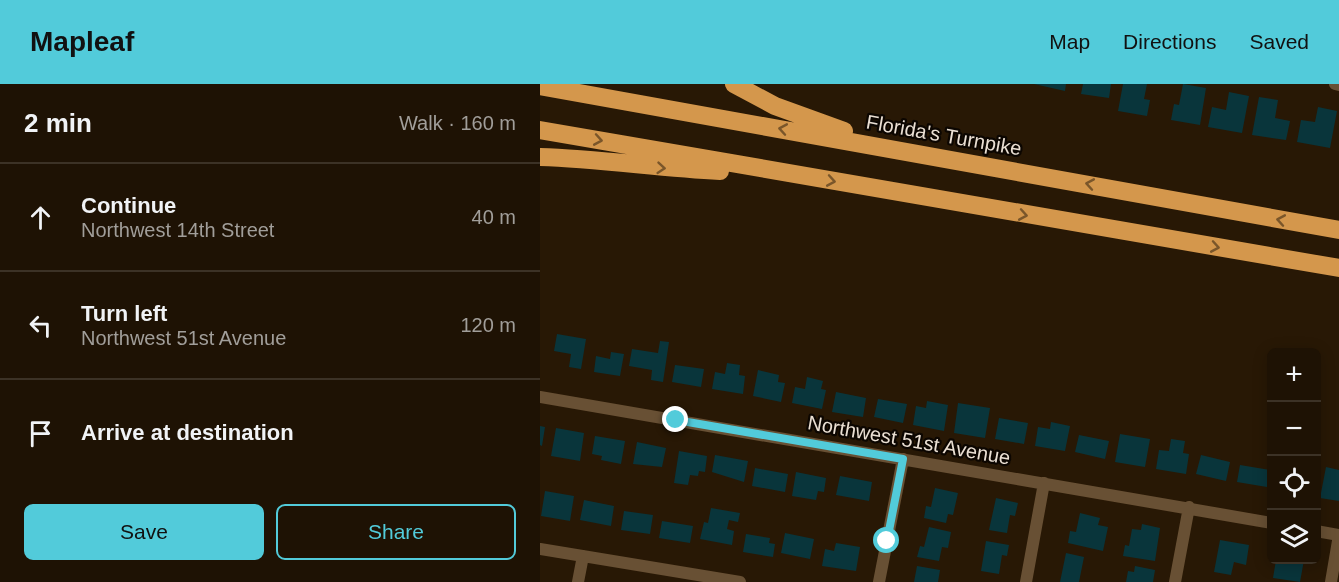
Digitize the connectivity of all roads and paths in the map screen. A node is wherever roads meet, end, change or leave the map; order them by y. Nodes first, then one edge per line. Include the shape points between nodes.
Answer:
1 (734, 84) edge
2 (540, 86) edge
3 (540, 130) edge
4 (882, 146) junction
5 (540, 157) edge
6 (797, 175) junction
7 (1339, 230) edge
8 (1339, 268) edge
9 (540, 397) edge
10 (903, 459) junction
11 (1044, 483) junction
12 (1189, 507) junction
13 (1267, 521) edge
14 (1321, 532) edge
15 (1339, 535) edge
16 (540, 549) edge
17 (583, 556) junction
18 (725, 581) edge
19 (578, 582) edge
20 (740, 582) edge
21 (879, 582) edge
22 (1026, 582) edge
23 (1175, 582) edge
24 (1331, 582) edge

1 - 4 highway via 775,106
4 -> 2 highway, Florida's Turnpike
3 -> 6 highway
7 -> 4 highway, Florida's Turnpike
5 -> 6 highway
6 -> 8 highway
9 - 10 street, Northwest 51st Avenue
10 - 11 street, Northwest 51st Avenue
10 - 21 street
11 - 12 street, Northwest 51st Avenue
11 - 22 street
12 - 13 street, Northwest 51st Avenue
12 - 23 street
14 - 15 street
15 - 24 street
16 - 17 street
17 - 18 street
17 - 19 street
18 - 20 street

